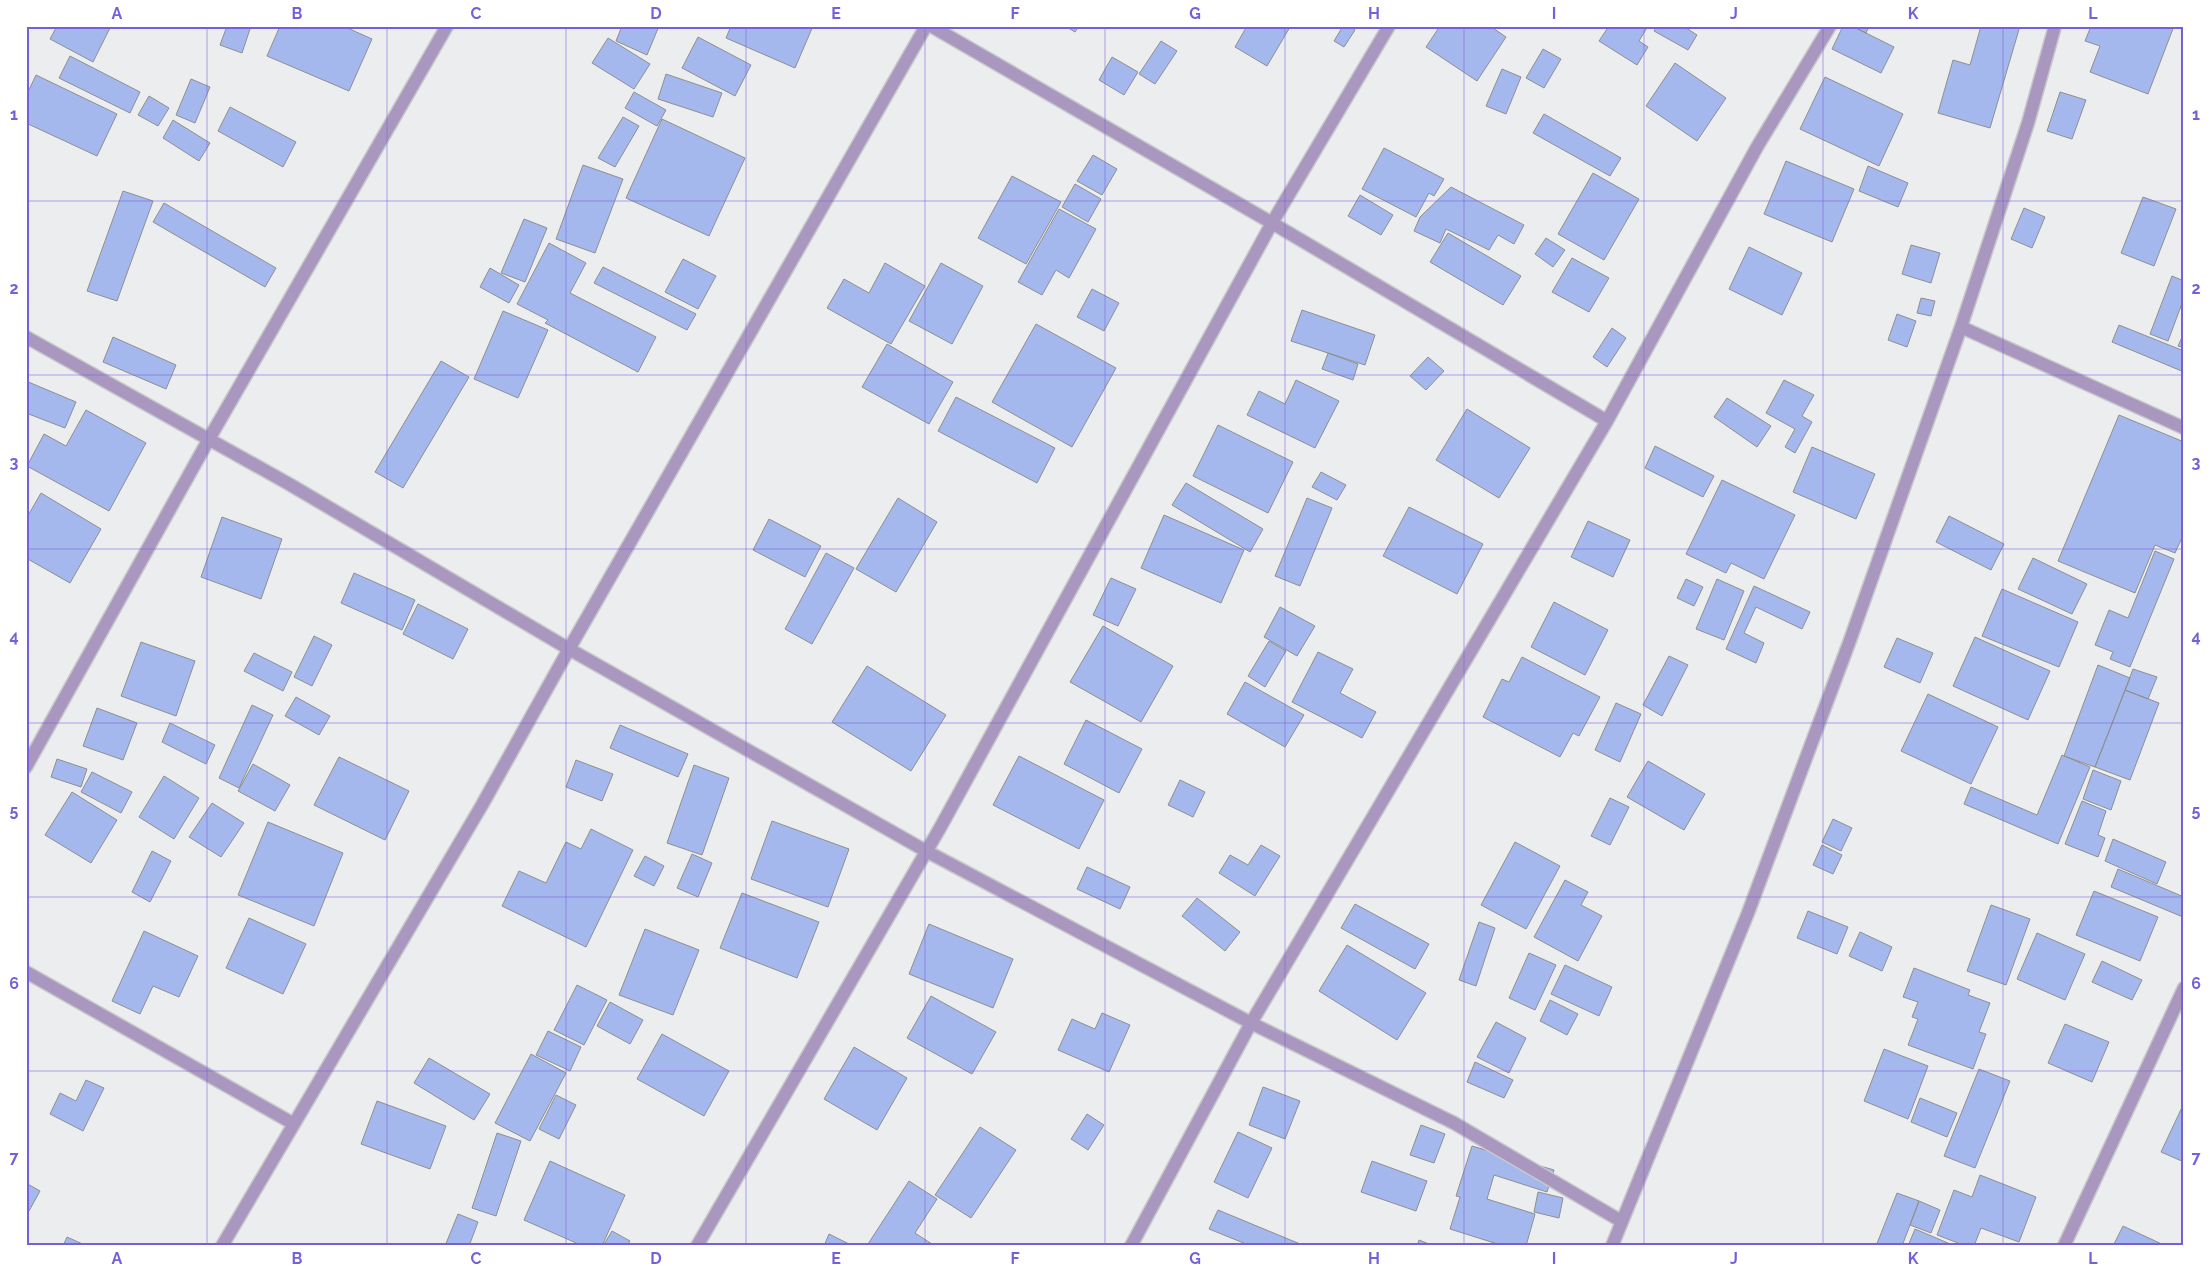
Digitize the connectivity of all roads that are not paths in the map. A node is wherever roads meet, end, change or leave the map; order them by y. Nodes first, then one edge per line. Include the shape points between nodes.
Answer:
1 (447, 26) edge
2 (926, 26) edge
3 (931, 26) edge
4 (1389, 26) edge
5 (1830, 26) edge
6 (2055, 26) edge
7 (1272, 223) junction
8 (1962, 327) junction
9 (26, 337) edge
10 (1608, 421) junction
11 (2184, 428) edge
12 (209, 439) junction
13 (569, 649) junction
14 (26, 767) edge
15 (926, 851) junction
16 (26, 972) edge
17 (2184, 988) edge
18 (1251, 1023) junction
19 (294, 1124) junction
20 (1621, 1221) junction
21 (222, 1246) edge
22 (697, 1246) edge
23 (1131, 1246) edge
24 (1612, 1246) edge
25 (2064, 1246) edge

1 - 12 street
2 - 13 street
3 - 7 street
4 - 7 street
5 - 10 street via 1758,147
6 - 8 street via 2028,123
7 - 10 street
7 - 15 street
8 - 11 street
8 - 20 street via 1748,913
9 - 12 street
10 - 18 street
12 - 13 street
12 - 14 street
13 - 15 street
13 - 19 street via 477,814
15 - 18 street
15 - 22 street
16 - 19 street
17 - 25 street
18 - 20 street via 1454,1123
18 - 23 street
19 - 21 street
20 - 24 street

